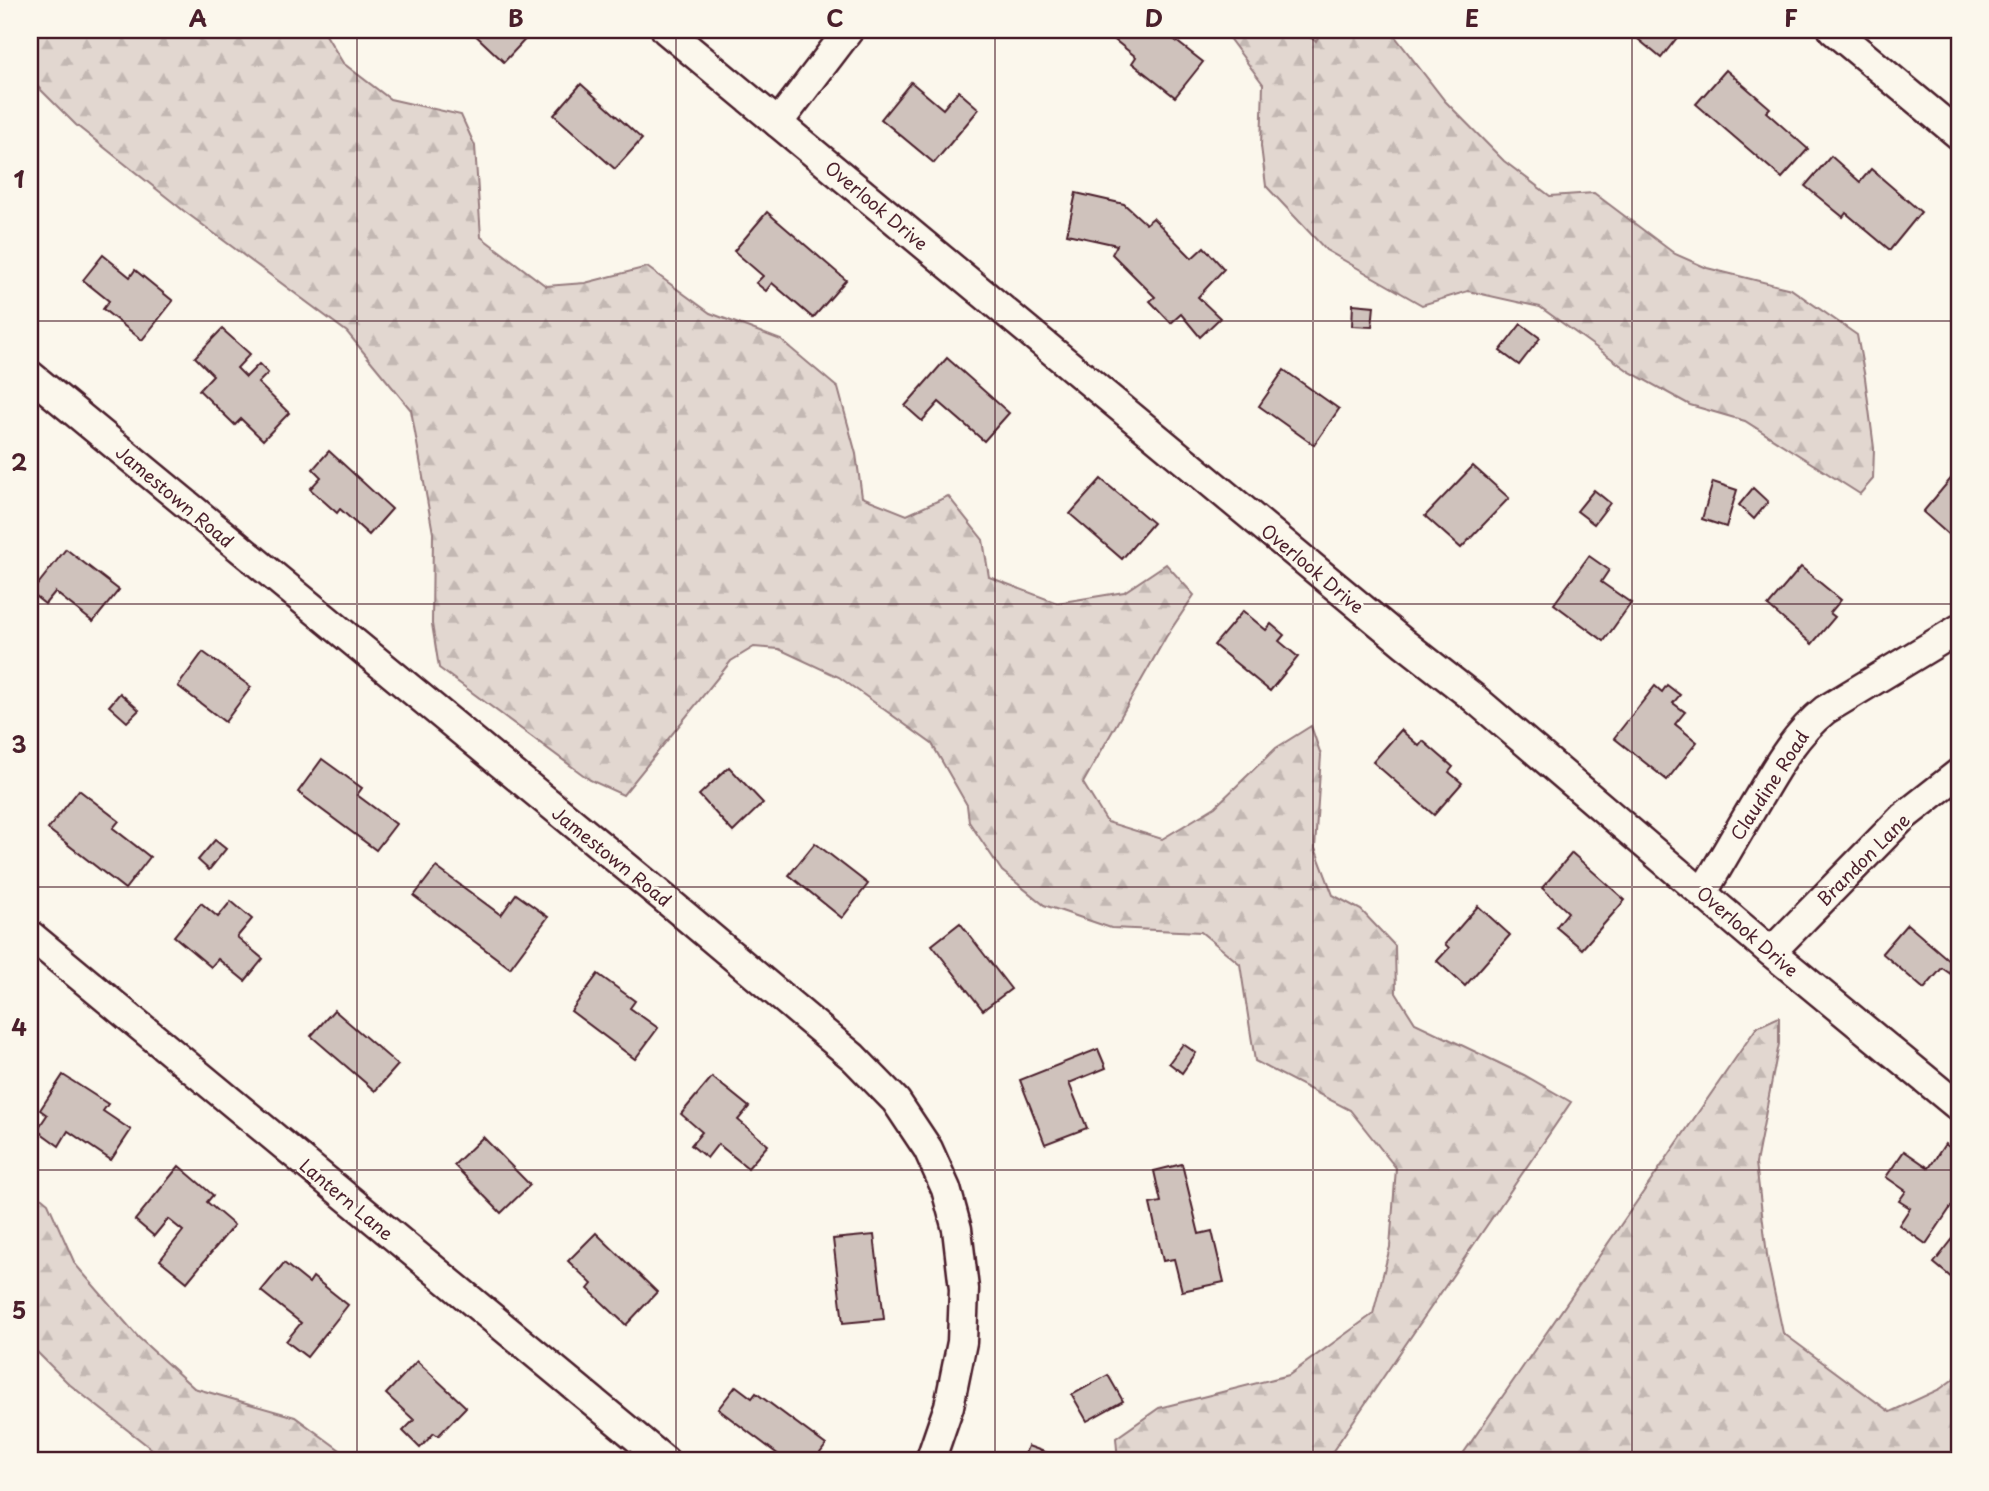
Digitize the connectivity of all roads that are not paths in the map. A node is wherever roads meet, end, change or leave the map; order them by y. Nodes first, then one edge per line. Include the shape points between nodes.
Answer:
1 (666, 30) edge
2 (849, 30) edge
3 (1833, 30) edge
4 (778, 123) junction
5 (1959, 135) edge
6 (30, 375) edge
7 (1959, 629) edge
8 (1959, 772) edge
9 (1703, 892) junction
10 (30, 935) edge
11 (1771, 952) junction
12 (1959, 1107) edge
13 (665, 1461) edge
14 (930, 1461) edge

1 - 4 street, Overlook Drive
2 - 4 street
3 - 5 street
4 - 9 street, Overlook Drive
6 - 14 street, Jamestown Road via 685,916 853,1057 897,1101 928,1149 946,1189 957,1229 964,1289 962,1342 949,1406
7 - 9 street, Claudine Road via 1825,710 1798,734
8 - 11 street, Brandon Lane via 1903,817
9 - 11 street, Overlook Drive
10 - 13 street, Lantern Lane
11 - 12 street, Overlook Drive

